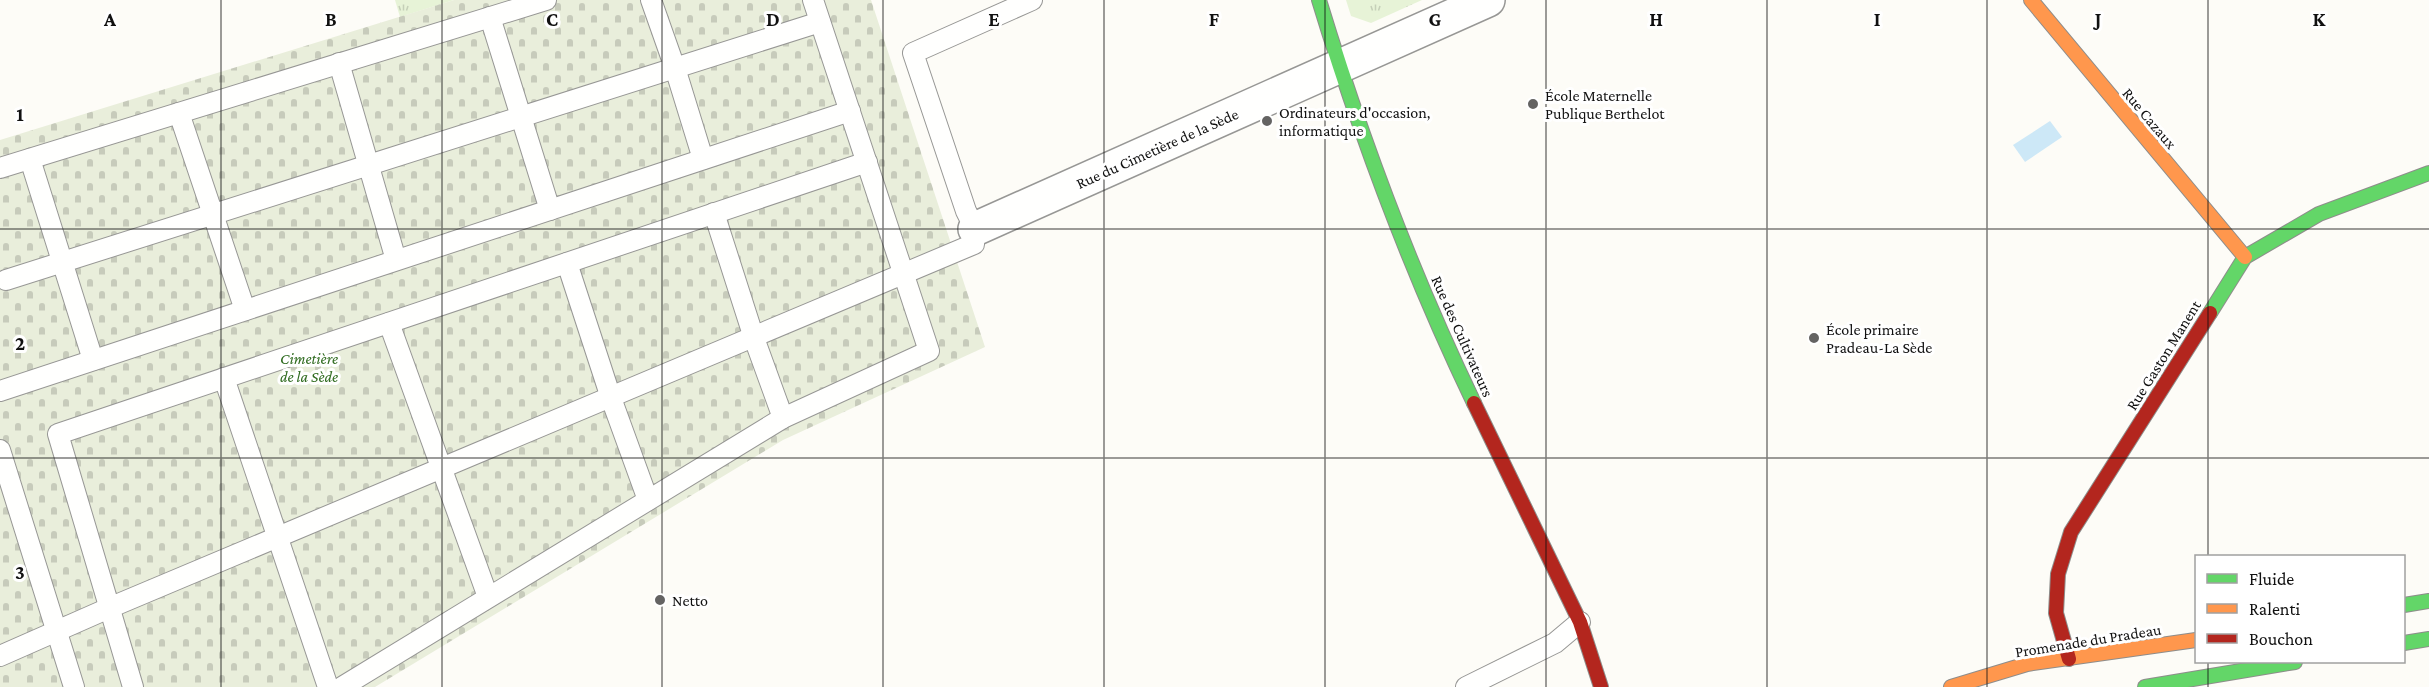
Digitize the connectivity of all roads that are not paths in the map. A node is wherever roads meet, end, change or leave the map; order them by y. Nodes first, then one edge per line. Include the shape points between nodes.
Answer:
1 (546, 0) edge
2 (651, 0) edge
3 (813, 0) edge
4 (1032, 0) edge
5 (1319, 0) edge
6 (1488, 0) edge
7 (2031, 0) edge
8 (490, 17) junction
9 (820, 22) junction
10 (339, 63) junction
11 (1339, 66) junction
12 (675, 68) junction
13 (850, 111) junction
14 (179, 113) junction
15 (521, 117) junction
16 (30, 159) junction
17 (703, 159) junction
18 (867, 162) junction
19 (369, 166) junction
20 (0, 168) edge
21 (2429, 173) edge
22 (550, 210) junction
23 (714, 213) junction
24 (213, 215) junction
25 (975, 230) junction
26 (2245, 257) junction
27 (396, 260) junction
28 (62, 263) junction
29 (567, 263) junction
30 (904, 275) junction
31 (6, 280) dead end
32 (245, 310) junction
33 (389, 322) junction
34 (754, 338) junction
35 (93, 360) junction
36 (224, 378) junction
37 (0, 391) edge
38 (611, 398) junction
39 (783, 417) junction
40 (0, 450) edge
41 (441, 469) junction
42 (5, 484) edge
43 (648, 500) junction
44 (278, 538) junction
45 (488, 597) junction
46 (2429, 601) edge
47 (2405, 605) edge
48 (109, 608) junction
49 (1580, 622) junction
50 (57, 633) junction
51 (2429, 639) edge
52 (2195, 640) edge
53 (2405, 643) edge
54 (0, 656) edge
55 (2069, 659) junction
56 (2289, 663) edge
57 (1598, 684) edge
58 (74, 687) edge
59 (133, 687) edge
60 (328, 687) edge
61 (342, 687) edge
62 (1466, 687) edge
63 (1951, 687) edge
64 (2145, 687) edge

1 - 8 lane
2 - 12 lane
3 - 9 lane
4 - 25 lane via 913,53
5 - 11 street, Rue des Cultivateurs
6 - 11 street, Rue du Cimetière de la Sède
7 - 26 street, Rue Cazaux
8 - 10 lane
8 - 15 lane
9 - 12 lane
9 - 13 lane
10 - 14 lane
10 - 19 lane
11 - 25 street, Rue du Cimetière de la Sède
11 - 49 street, Rue des Cultivateurs via 1394,218 1450,353
12 - 15 lane
12 - 17 lane
13 - 17 lane
13 - 18 lane
14 - 16 lane
14 - 24 lane
15 - 19 lane
15 - 22 lane
16 - 20 lane
16 - 28 lane
17 - 22 lane
18 - 23 lane
18 - 30 lane
19 - 24 lane
19 - 27 lane
21 - 26 street, Rue Gaston Manent via 2319,214
22 - 27 lane
23 - 29 lane
23 - 34 lane
24 - 28 lane
24 - 32 lane
25 - 30 lane via 974,244
26 - 55 street, Rue Gaston Manent via 2070,532 2058,574 2056,613
27 - 32 lane
28 - 31 lane
28 - 35 lane
29 - 33 lane
29 - 38 lane
30 - 34 lane
30 - 39 lane via 929,351
32 - 35 lane
33 - 36 lane
33 - 41 lane
34 - 38 lane
34 - 39 lane
35 - 37 lane
36 - 44 lane
36 - 48 lane via 58,434
38 - 41 lane
38 - 43 lane
39 - 43 lane
40 - 42 lane
41 - 44 lane
41 - 45 lane
42 - 50 lane
43 - 45 lane
44 - 48 lane
44 - 60 lane
45 - 61 lane
46 - 47 street
48 - 50 lane
48 - 59 lane
49 - 57 street, Rue des Cultivateurs
49 - 62 lane via 1555,644
50 - 54 lane
50 - 58 lane
51 - 53 street
52 - 55 street, Promenade du Pradeau
55 - 63 street, Promenade du Pradeau via 2027,664
56 - 64 street

